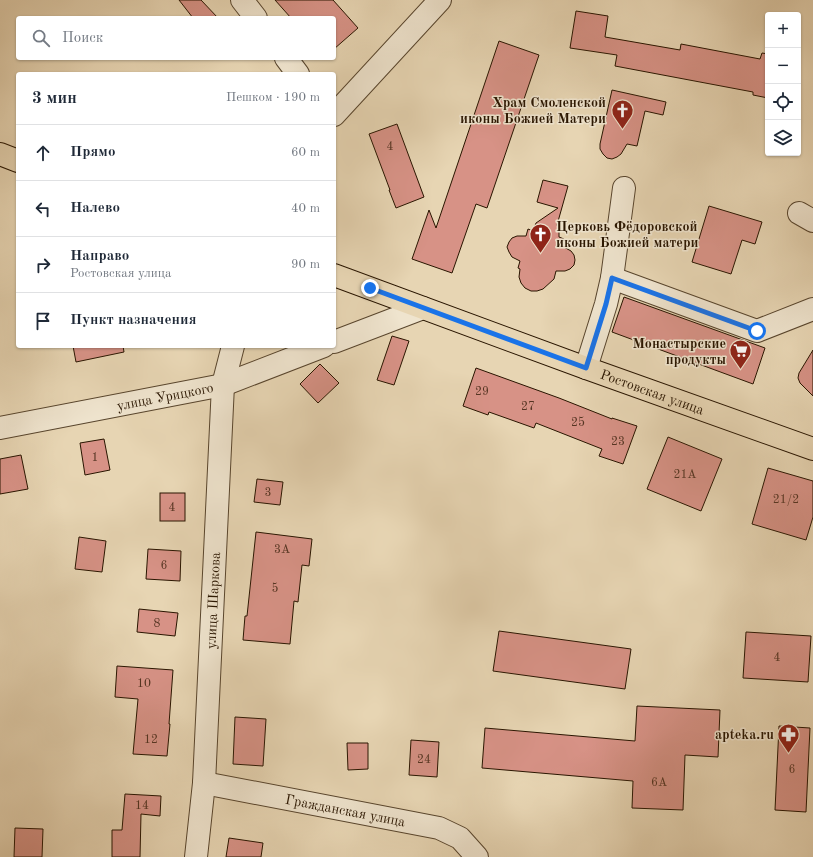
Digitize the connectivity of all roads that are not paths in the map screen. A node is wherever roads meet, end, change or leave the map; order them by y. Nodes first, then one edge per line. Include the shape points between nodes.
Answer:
1 (242, 0) edge
2 (440, 0) edge
3 (254, 16) edge
4 (288, 60) edge
5 (296, 72) edge
6 (336, 113) edge
7 (0, 154) edge
8 (16, 160) edge
9 (624, 188) dead end
10 (336, 276) edge
11 (612, 278) junction
12 (423, 308) junction
13 (813, 309) edge
14 (336, 341) edge
15 (232, 348) edge
16 (319, 348) edge
17 (586, 368) junction
18 (223, 384) junction
19 (0, 428) edge
20 (813, 449) edge
21 (204, 783) junction
22 (196, 857) edge
23 (477, 857) edge

1 - 3 street
2 - 6 street
4 - 5 street
7 - 8 main road
9 - 11 street
10 - 12 main road, Ростовская улица
11 - 13 street via 757,331
11 - 17 street
12 - 14 street
12 - 17 main road, Ростовская улица
15 - 18 street, улица Шаркова
16 - 18 street, улица Урицкого
17 - 20 main road, Ростовская улица
18 - 19 street, улица Урицкого
18 - 21 street, улица Шаркова
21 - 22 street, улица Шаркова
21 - 23 street, Гражданская улица via 439,828 460,838

